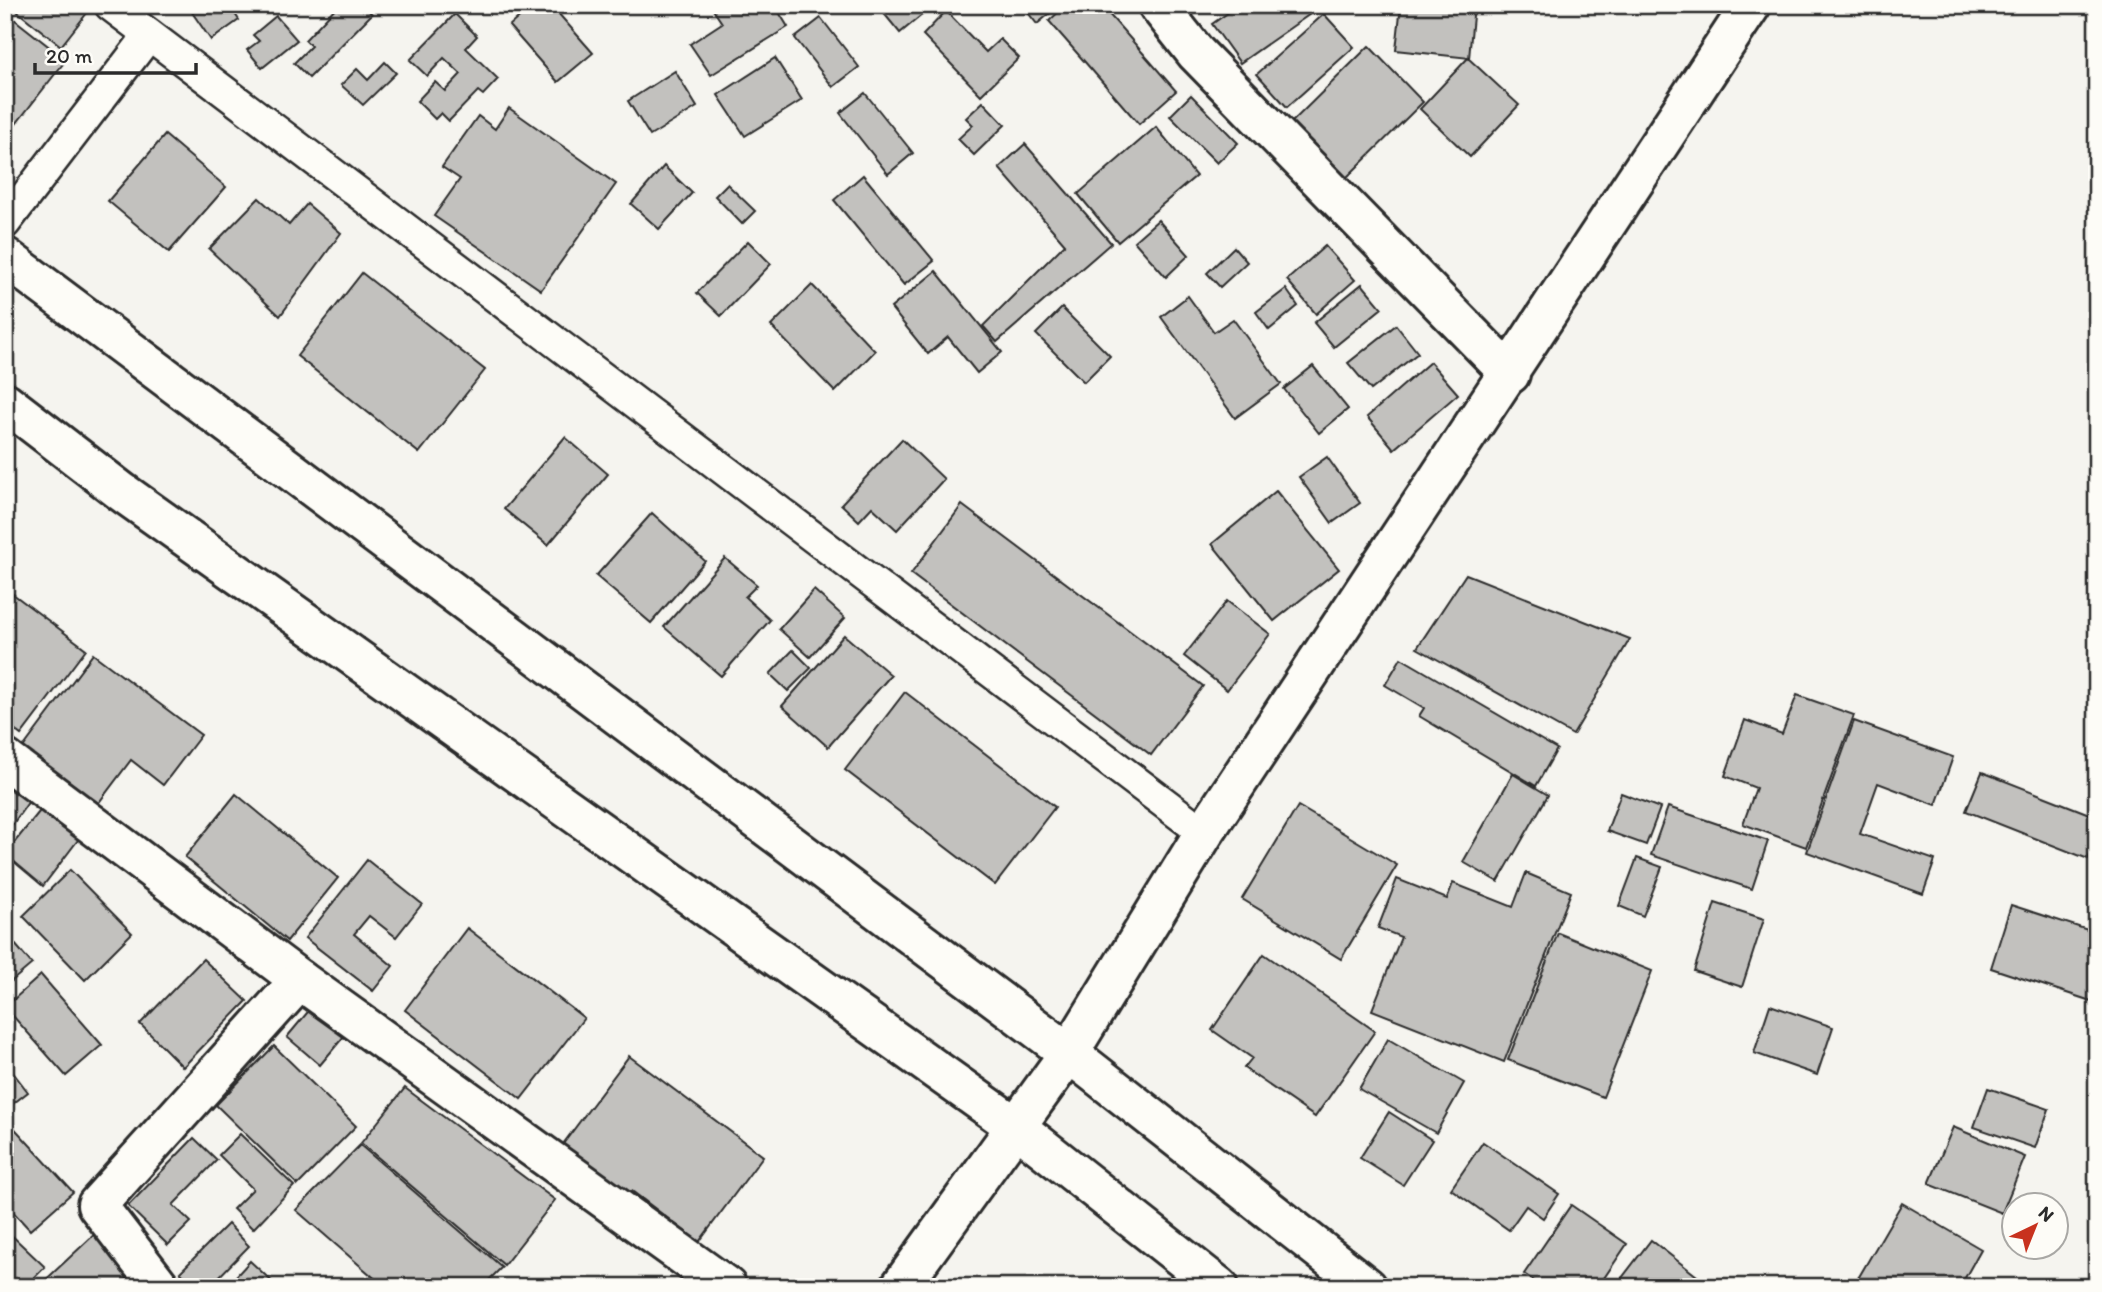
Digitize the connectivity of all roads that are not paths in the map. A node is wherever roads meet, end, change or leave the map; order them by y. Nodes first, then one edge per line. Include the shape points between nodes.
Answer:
1 (110, 5) edge
2 (1158, 5) edge
3 (1751, 5) edge
4 (149, 35) junction
5 (5, 223) edge
6 (5, 257) edge
7 (1510, 374) junction
8 (5, 402) edge
9 (5, 759) edge
10 (1204, 833) junction
11 (300, 980) junction
12 (1069, 1053) junction
13 (1015, 1126) junction
14 (160, 1287) edge
15 (727, 1287) edge
16 (900, 1287) edge
17 (1219, 1287) edge
18 (1367, 1287) edge

1 - 4 lane
2 - 7 street via 1196,53
3 - 7 street
4 - 5 lane
4 - 10 lane
6 - 12 street
7 - 10 street
8 - 13 street via 133,500
9 - 11 street
10 - 12 street
11 - 14 street via 97,1205
11 - 15 street
12 - 13 street
12 - 18 street
13 - 16 street
13 - 17 street

